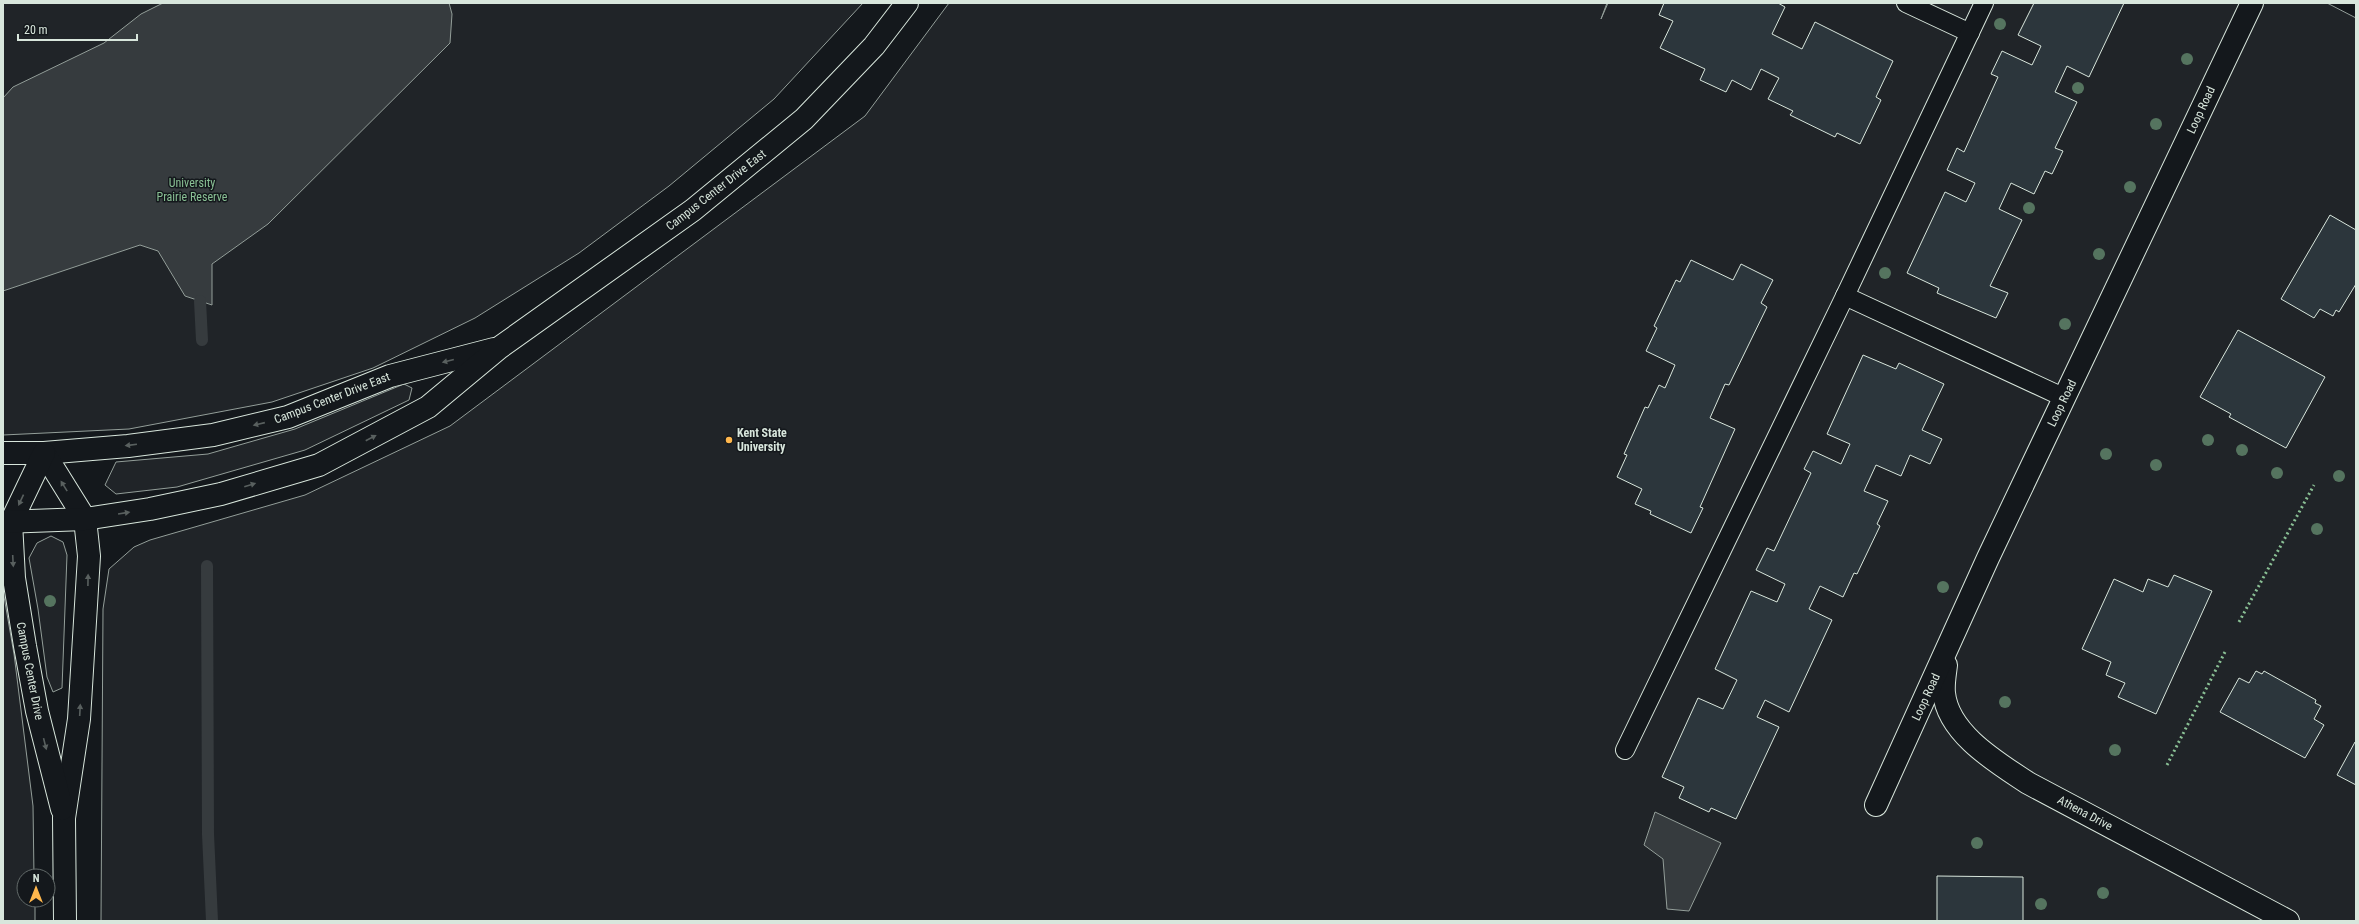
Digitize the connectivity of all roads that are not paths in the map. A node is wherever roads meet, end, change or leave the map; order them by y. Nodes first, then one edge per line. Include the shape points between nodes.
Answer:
1 (907, 3) edge
2 (1906, 3) edge
3 (1984, 3) edge
4 (2252, 3) edge
5 (1970, 33) junction
6 (1845, 296) junction
7 (499, 348) junction
8 (2065, 398) junction
9 (3, 453) edge
10 (44, 453) junction
11 (85, 519) junction
12 (7, 522) edge
13 (1946, 654) junction
14 (1625, 750) dead end
15 (1876, 805) dead end
16 (64, 818) junction
17 (65, 921) edge
18 (2288, 921) edge

1 - 7 street, Campus Center Drive East via 874,46 804,119 693,210
2 - 5 lane
3 - 5 lane
4 - 8 street, Loop Road
5 - 6 lane
6 - 8 lane
6 - 14 lane
7 -> 10 street, Campus Center Drive East via 390,376 288,417 213,434 128,446
11 -> 7 street, Campus Center Drive East via 221,494 319,465 428,408
8 - 13 street, Loop Road via 1988,558
9 - 10 street, Campus Center Drive East
11 -> 10 street, Campus Center Drive
10 -> 12 street, Campus Center Drive
11 - 12 street
16 -> 11 street, Campus Center Drive via 79,719 88,596 89,556
12 -> 16 street, Campus Center Drive via 37,711
13 - 15 street, Loop Road
13 - 18 street, Athena Drive via 1944,694 1950,713 1966,736 1992,760 2028,783
16 - 17 street, Campus Center Drive

